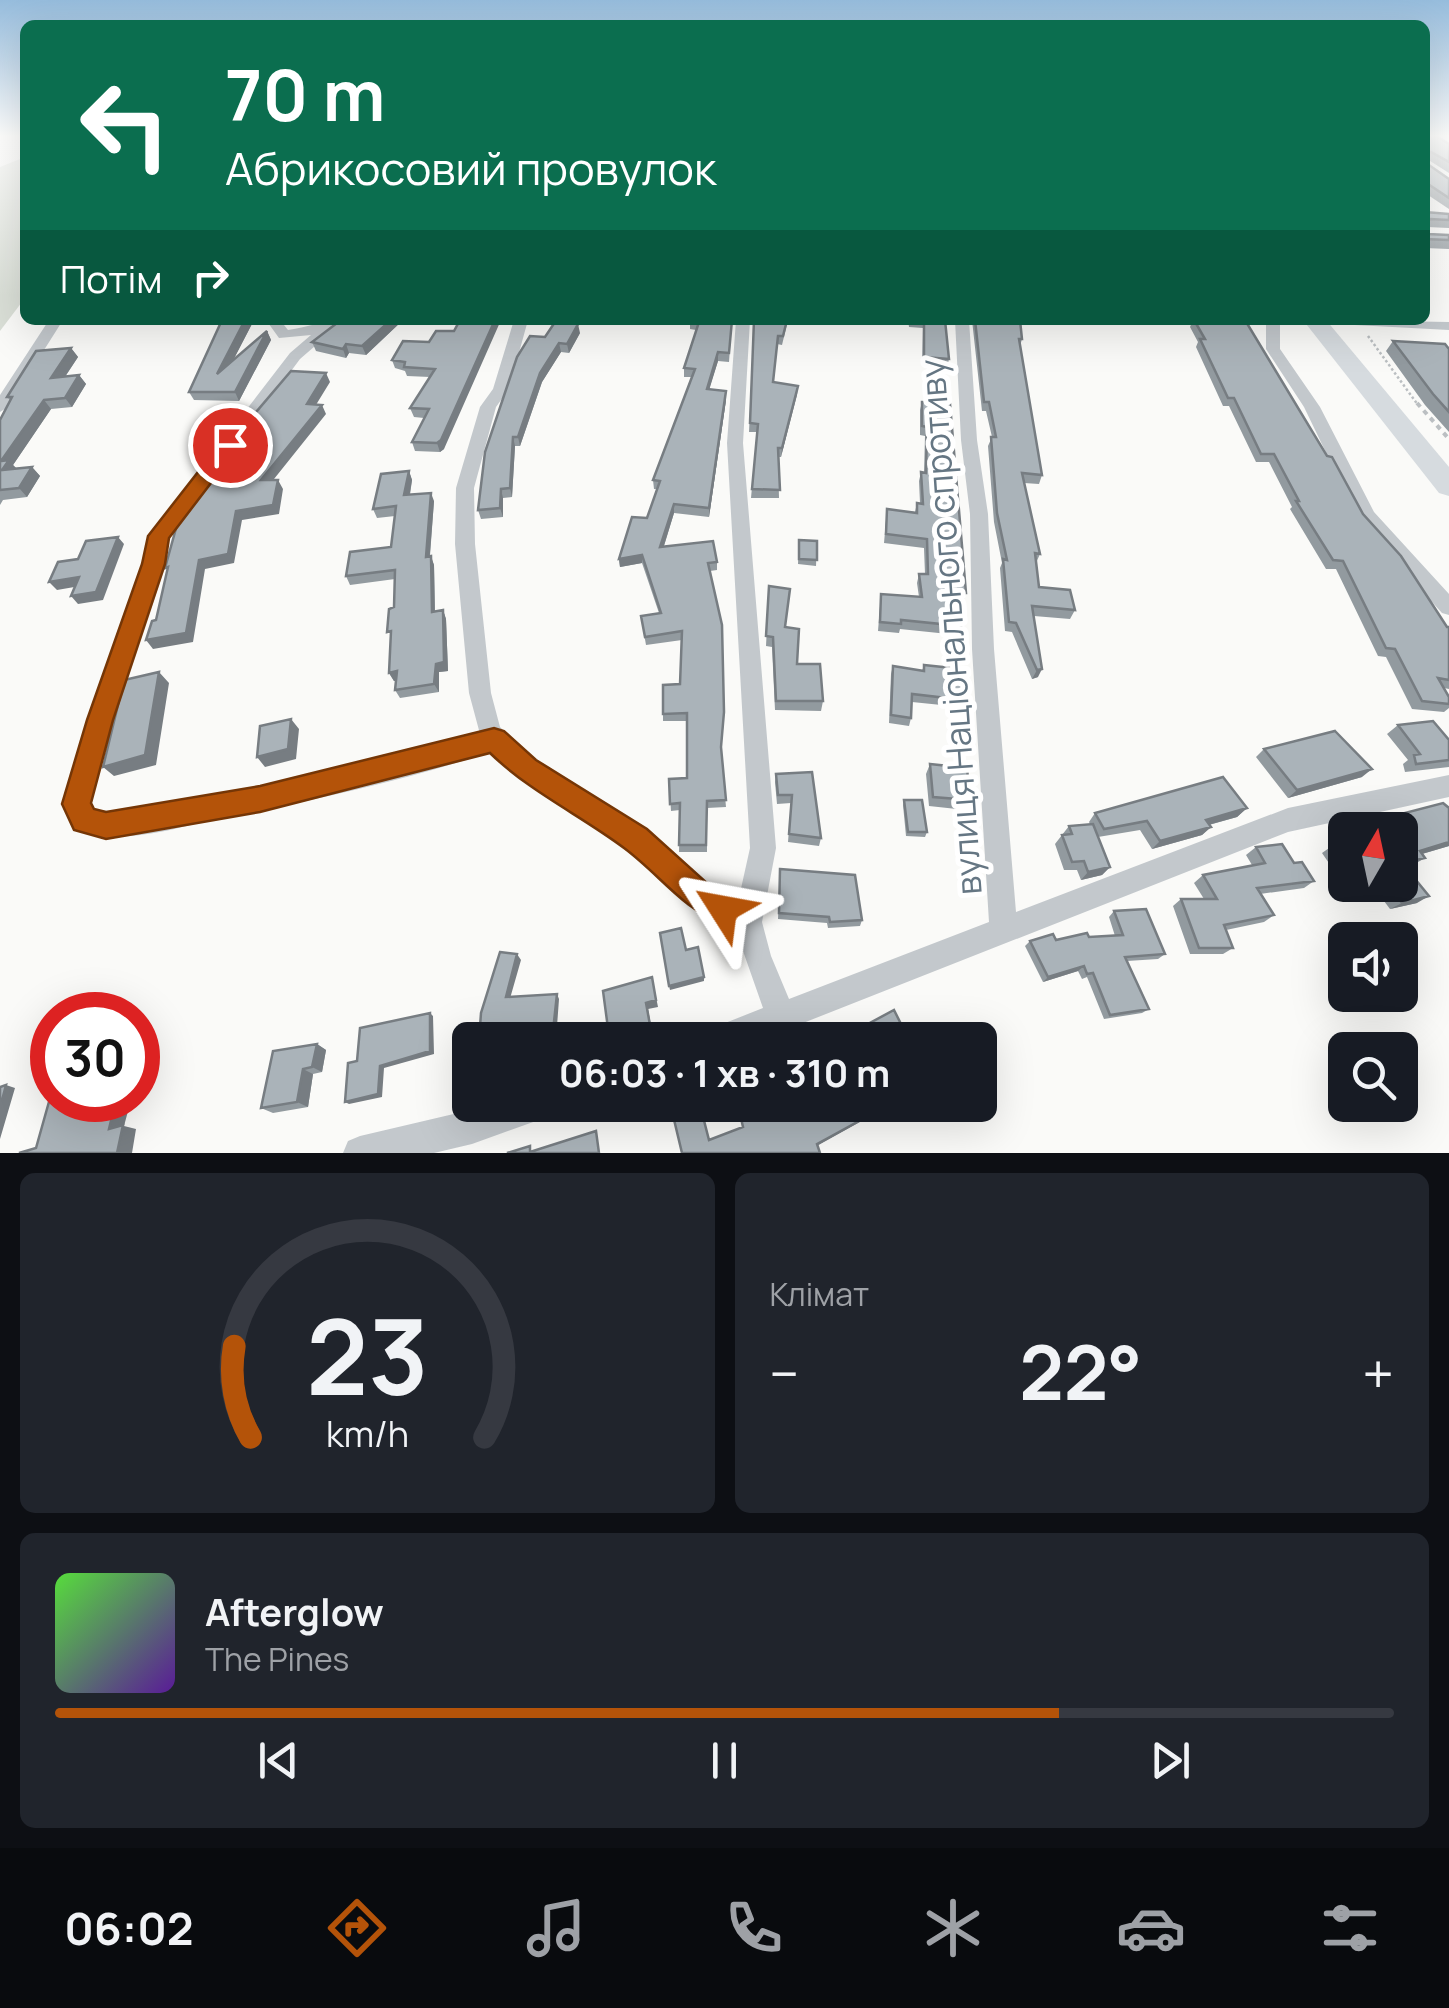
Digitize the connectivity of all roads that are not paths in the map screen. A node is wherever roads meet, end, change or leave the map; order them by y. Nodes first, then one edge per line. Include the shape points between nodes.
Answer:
1 (53, 325) edge
2 (277, 325) edge
3 (329, 325) edge
4 (332, 325) edge
5 (519, 325) edge
6 (743, 325) edge
7 (962, 325) edge
8 (1273, 325) edge
9 (1318, 325) edge
10 (1419, 325) edge
11 (1449, 326) edge
12 (284, 335) junction
13 (302, 350) junction
14 (0, 407) edge
15 (1449, 486) edge
16 (1449, 607) edge
17 (494, 740) junction
18 (1449, 786) edge
19 (748, 922) junction
20 (1003, 929) junction
21 (781, 1015) junction
22 (764, 1022) edge
23 (489, 1122) edge
24 (360, 1153) edge

1 - 14 street
2 - 12 street
3 - 12 street
4 - 13 street
5 - 17 street via 465,488 480,694
6 - 19 street via 735,442 763,848
7 - 20 street, вулиця Національного спротиву
8 - 16 street via 1272,348 1296,378 1366,516
9 - 15 main road
10 - 11 street
12 - 13 street
13 - 17 street via 159,536 76,804 84,820 106,826 260,799
17 - 19 street via 526,769 637,840 698,896
18 - 20 street via 1288,820
19 - 21 street
20 - 21 street
21 - 22 street
23 - 24 street

